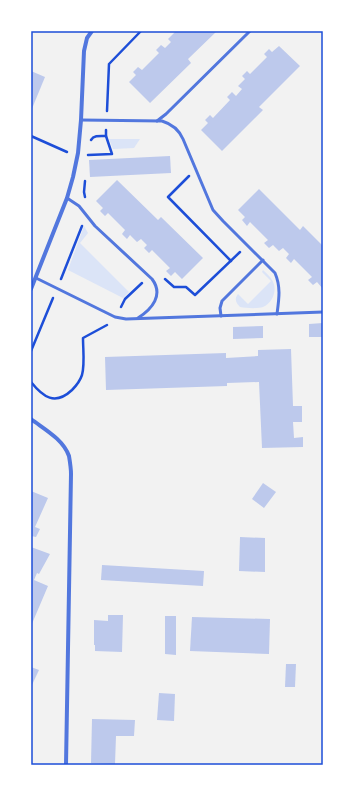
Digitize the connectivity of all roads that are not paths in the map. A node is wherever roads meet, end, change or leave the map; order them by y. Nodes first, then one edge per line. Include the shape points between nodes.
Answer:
1 (92, 31) edge
2 (250, 31) edge
3 (81, 120) junction
4 (157, 121) junction
5 (67, 198) junction
6 (263, 260) junction
7 (36, 278) junction
8 (31, 289) edge
9 (323, 312) edge
10 (277, 314) junction
11 (221, 316) junction
12 (138, 318) junction
13 (31, 419) edge
14 (66, 765) edge

1 - 3 street via 87,38 84,51
2 - 4 lane
3 - 4 lane
3 - 5 street via 76,166
4 - 6 lane via 168,123 177,129 213,210
5 - 7 street
5 - 12 lane via 79,206 95,226 155,284 155,301 147,312
6 - 10 lane via 275,273 279,284
6 - 11 lane via 222,301
7 - 8 street
7 - 12 lane via 115,316 126,319
9 - 10 lane
10 - 11 lane
11 - 12 lane
13 - 14 street via 65,448 71,474

